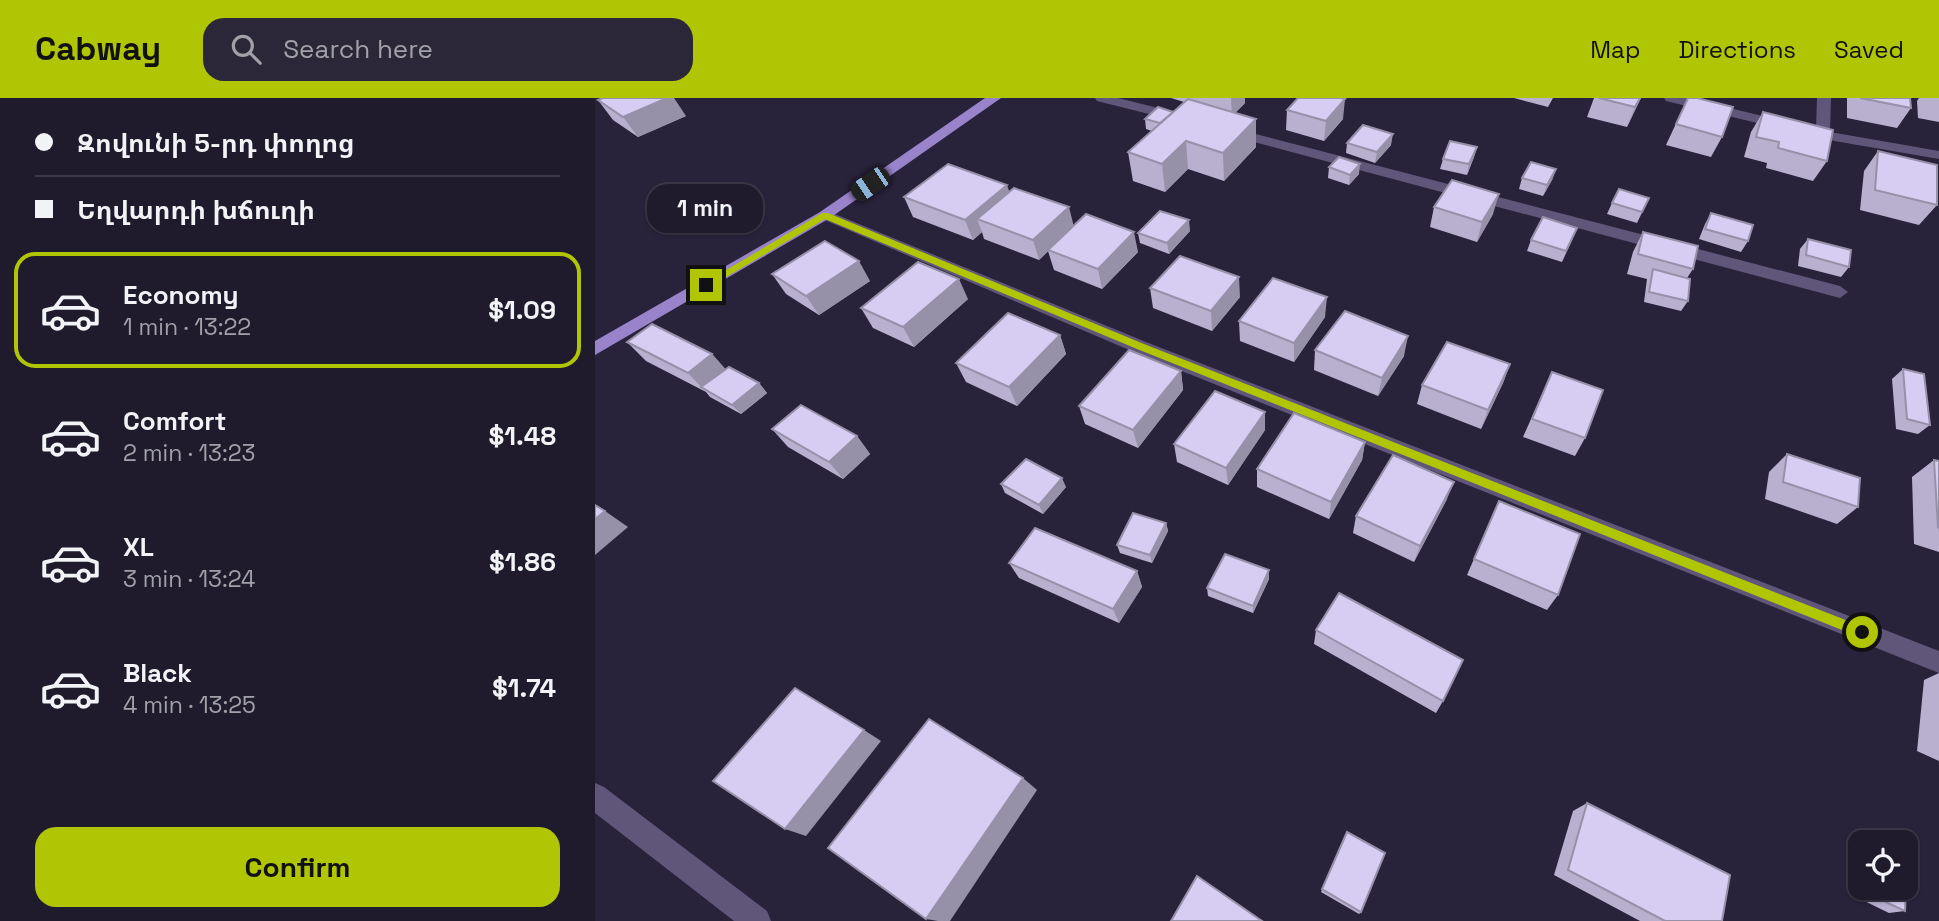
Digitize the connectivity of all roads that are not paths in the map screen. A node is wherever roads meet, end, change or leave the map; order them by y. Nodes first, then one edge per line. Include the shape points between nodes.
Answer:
1 (994, 98) edge
2 (1102, 98) edge
3 (1671, 98) edge
4 (1824, 98) edge
5 (1191, 121) edge
6 (1218, 128) edge
7 (1823, 135) junction
8 (1939, 155) edge
9 (825, 215) junction
10 (1840, 292) dead end
11 (595, 349) edge
12 (1939, 662) edge
13 (595, 796) edge
14 (757, 921) edge

1 - 9 main road
2 - 5 street
3 - 7 street
4 - 7 street
6 - 10 street
7 - 8 street
9 - 11 main road
9 - 12 street via 1140,347
13 - 14 street

